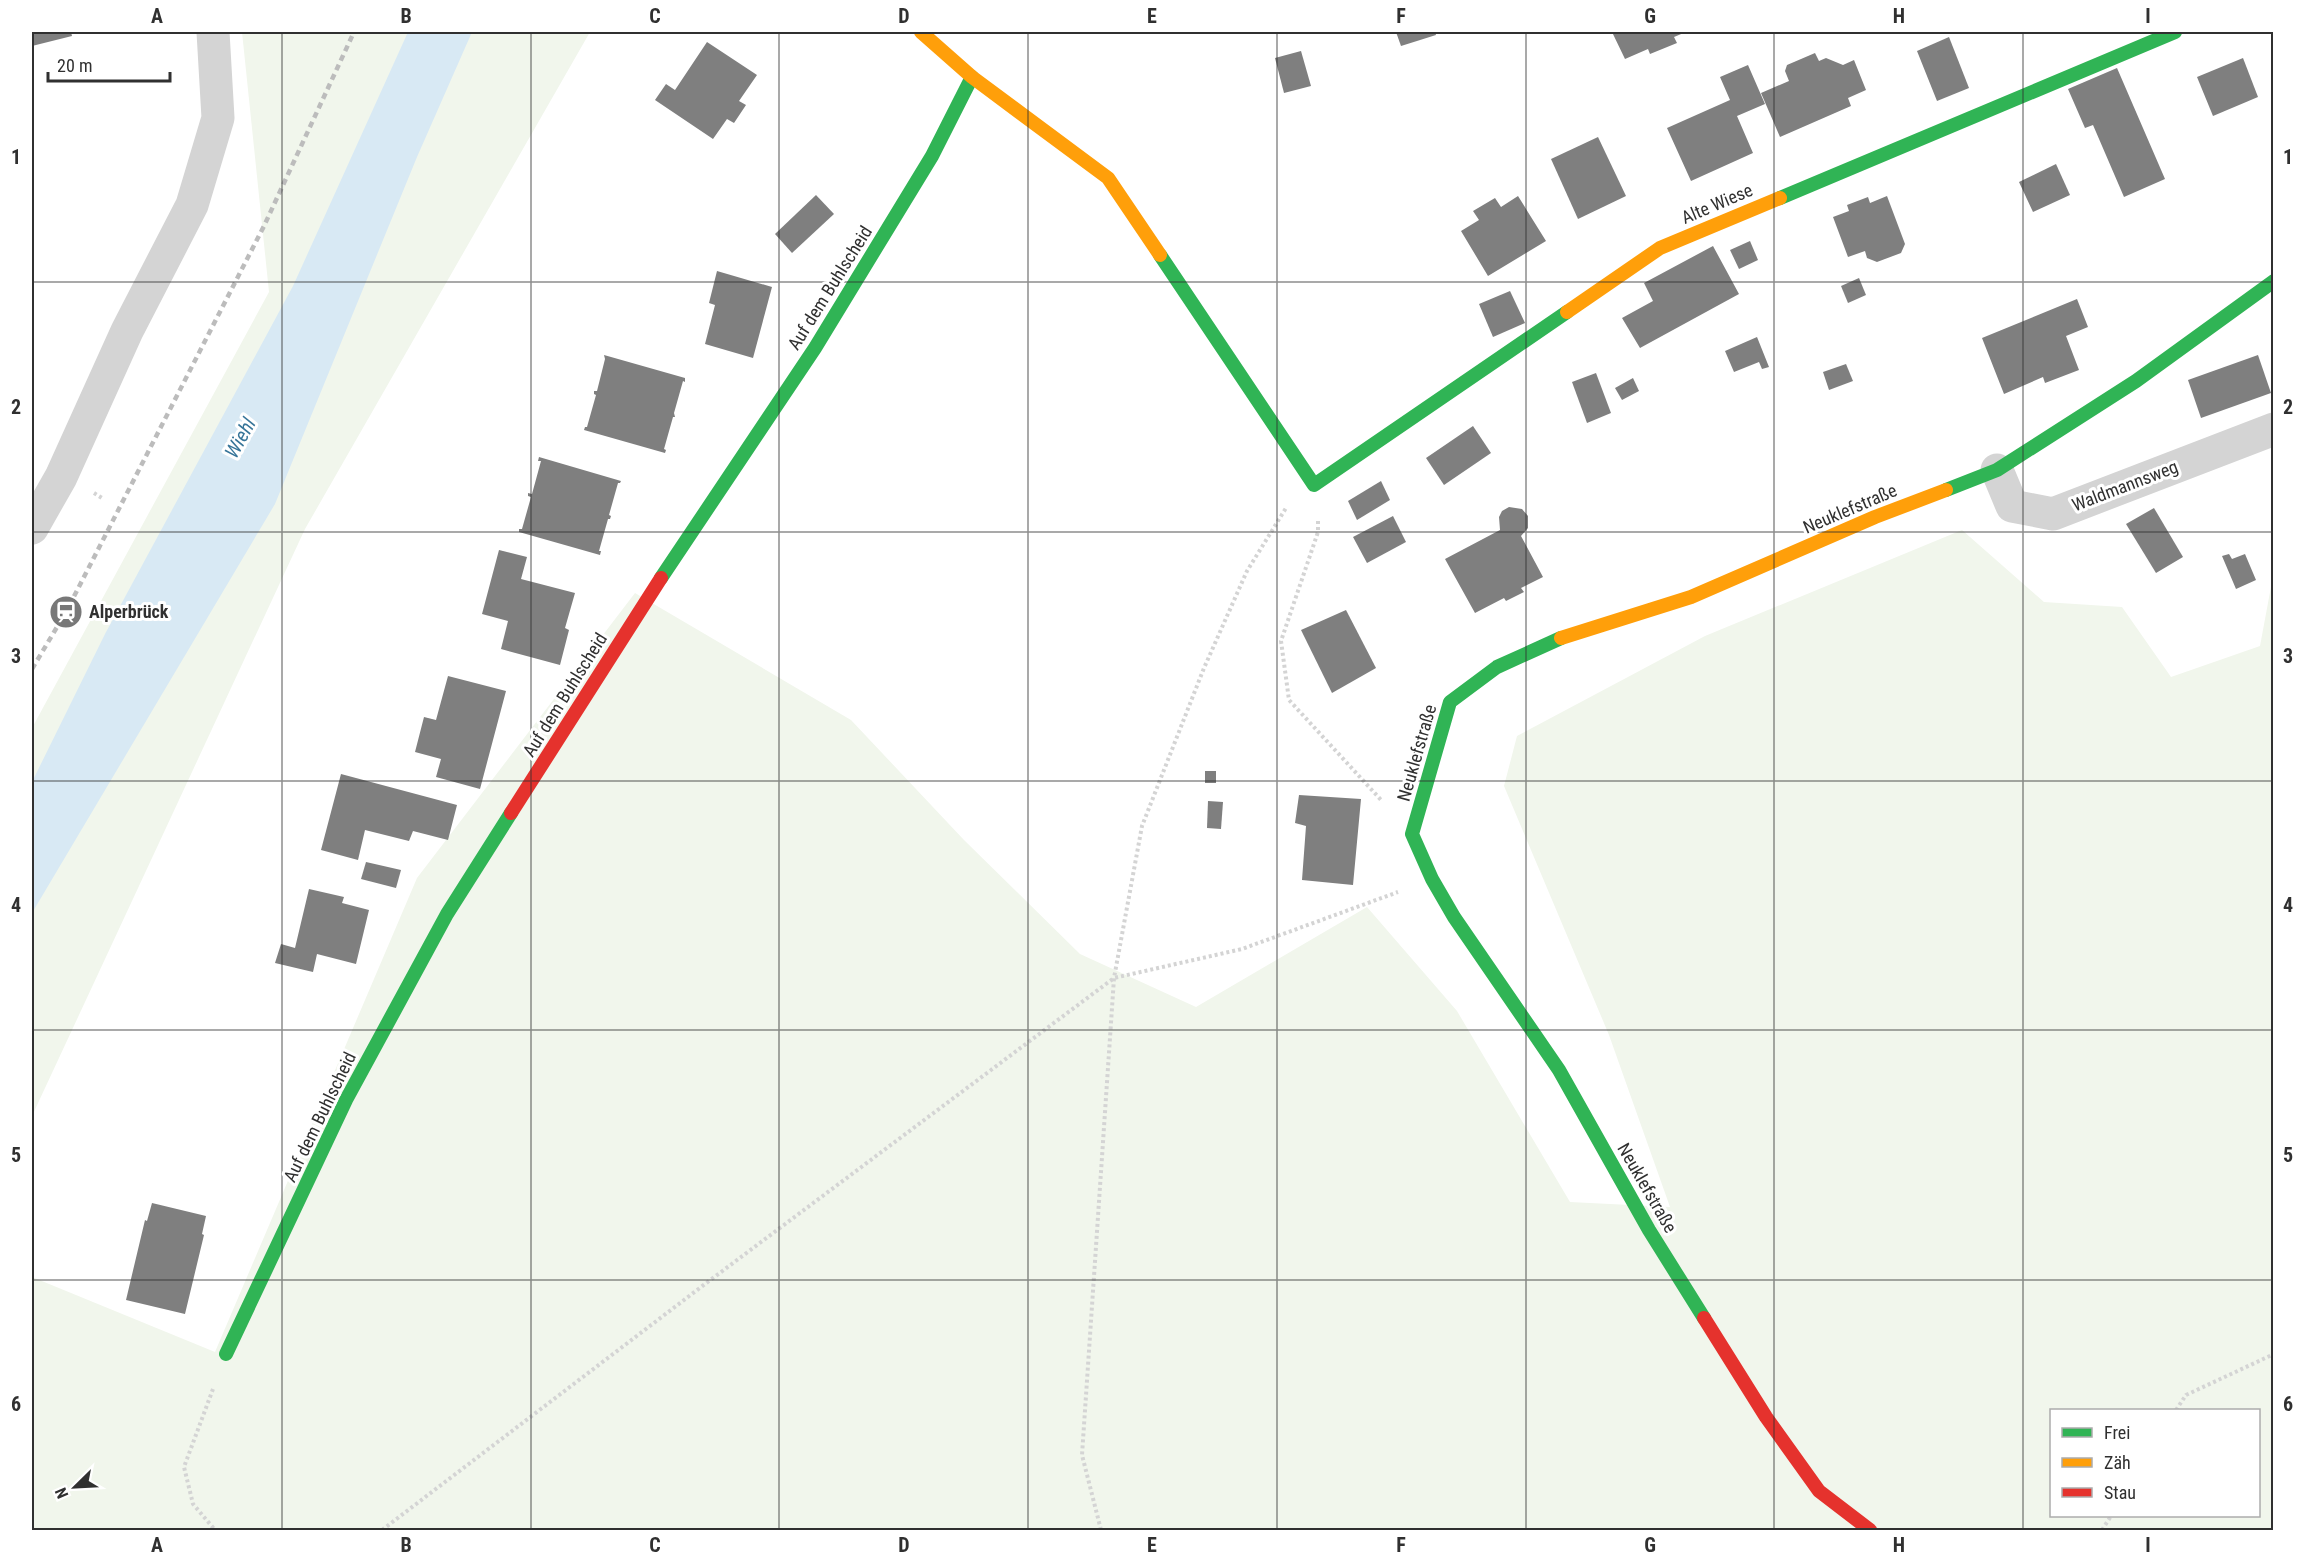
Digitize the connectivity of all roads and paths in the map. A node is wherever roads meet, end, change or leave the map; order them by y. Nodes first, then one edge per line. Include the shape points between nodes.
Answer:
1 (213, 32) edge
2 (921, 32) edge
3 (2175, 32) edge
4 (972, 77) junction
5 (2274, 281) edge
6 (2274, 429) edge
7 (1997, 470) junction
8 (1314, 485) junction
9 (32, 528) edge
10 (1412, 834) junction
11 (1432, 879) junction
12 (1114, 978) junction
13 (226, 1354) joint
14 (2274, 1354) edge
15 (2177, 1409) edge
16 (2110, 1517) edge
17 (215, 1530) edge
18 (382, 1530) edge
19 (1101, 1530) edge
20 (1870, 1530) edge
21 (2102, 1530) edge

1 - 9 street via 218,118 192,204 127,331 61,477
2 - 4 street
3 - 8 street, Alte Wiese via 1660,248
4 - 8 street via 1108,178
4 - 13 street, Auf dem Buhlscheid via 932,156 815,348 666,568 447,914 346,1100
5 - 7 street, Neuklefstraße via 2136,381
6 - 7 street, Waldmannsweg via 2053,514 2012,506
7 - 10 street, Neuklefstraße via 1875,517 1691,597 1557,639 1497,667 1450,702
8 - 10 path via 1318,532 1281,641 1289,700
8 - 12 path via 1286,508 1247,571 1204,668 1142,826
10 - 11 street, Neuklefstraße
11 - 12 path via 1242,949
11 - 20 street, Neuklefstraße via 1559,1070 1649,1230 1766,1417 1819,1491
12 - 18 path
12 - 19 path via 1082,1455
13 - 17 path via 184,1467 193,1504
14 - 15 path via 2186,1395
16 - 21 path

